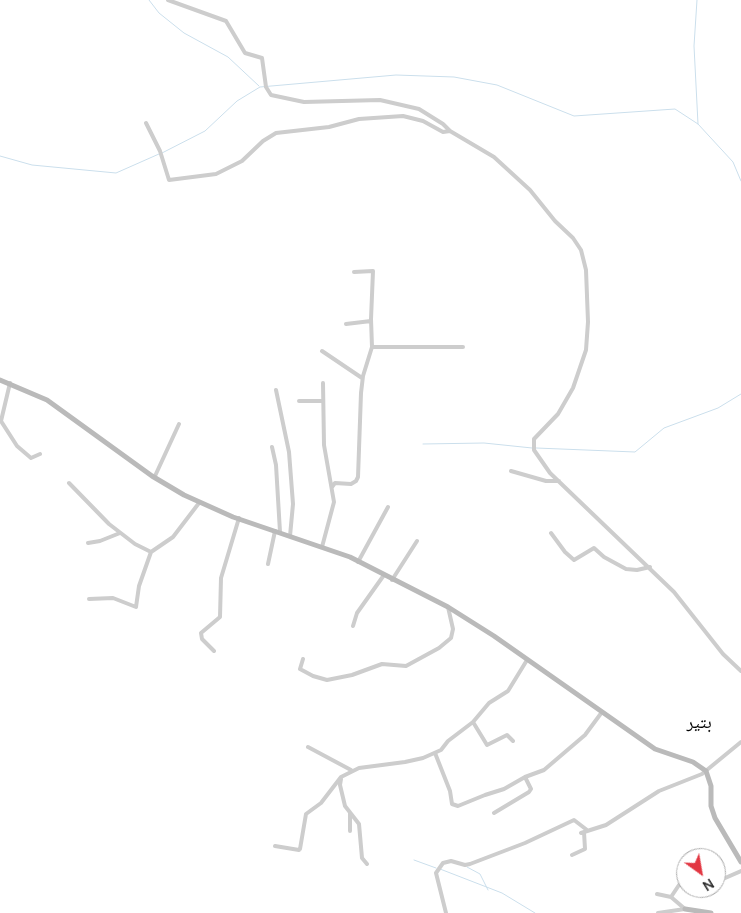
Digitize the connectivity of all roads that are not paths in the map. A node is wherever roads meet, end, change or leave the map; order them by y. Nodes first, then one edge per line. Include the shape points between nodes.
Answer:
1 (168, 0) edge
2 (146, 123) dead end
3 (450, 131) junction
4 (354, 272) dead end
5 (371, 321) junction
6 (346, 324) dead end
7 (372, 346) junction
8 (463, 347) dead end
9 (322, 351) dead end
10 (362, 378) junction
11 (0, 380) edge
12 (323, 382) dead end
13 (10, 383) junction
14 (276, 390) dead end
15 (299, 401) dead end
16 (322, 401) junction
17 (179, 424) dead end
18 (5, 428) junction
19 (0, 432) edge
20 (272, 447) dead end
21 (40, 454) dead end
22 (511, 471) dead end
23 (155, 476) junction
24 (559, 481) junction
25 (69, 484) dead end
26 (332, 487) junction
27 (199, 503) junction
28 (388, 508) dead end
29 (239, 518) junction
30 (277, 531) junction
31 (120, 533) junction
32 (551, 534) dead end
33 (290, 536) junction
34 (417, 541) dead end
35 (88, 542) dead end
36 (322, 547) junction
37 (152, 552) junction
38 (358, 562) junction
39 (268, 564) dead end
40 (650, 567) junction
41 (384, 575) junction
42 (392, 580) junction
43 (89, 600) dead end
44 (448, 607) junction
45 (353, 626) dead end
46 (214, 651) dead end
47 (303, 659) dead end
48 (527, 660) junction
49 (741, 671) edge
50 (602, 712) junction
51 (473, 722) junction
52 (513, 741) dead end
53 (741, 742) edge
54 (308, 747) dead end
55 (435, 753) junction
56 (351, 770) junction
57 (706, 770) junction
58 (341, 777) junction
59 (525, 777) junction
60 (350, 813) junction
61 (494, 813) dead end
62 (350, 831) dead end
63 (584, 832) junction
64 (275, 846) dead end
65 (572, 855) dead end
66 (741, 862) edge
67 (367, 864) dead end
68 (741, 871) edge
69 (726, 878) edge
70 (676, 890) edge
71 (657, 894) dead end
72 (671, 897) junction
73 (685, 909) junction
74 (446, 913) edge
75 (658, 913) edge
76 (711, 913) edge

1 - 3 street via 226,22 245,53 262,58 266,86 271,95 304,102 380,100 398,103 419,109
2 - 3 street via 160,150 169,180 216,174 242,161 276,133 329,127 359,119 403,116 443,132
3 - 24 street via 494,157 530,190 581,250 586,270 588,322 581,369 561,408 532,443
4 - 5 street via 373,271
5 - 6 street
5 - 7 street
7 - 8 street
7 - 10 street
9 - 10 street
10 - 26 street via 358,477 351,484 335,483
11 - 13 street
12 - 16 street
13 - 18 street via 1,421
13 - 23 street via 47,400
14 - 33 street via 289,452 293,504
15 - 16 street
16 - 26 street via 326,459
17 - 23 street
18 - 19 street
18 - 21 street via 17,446 31,458
20 - 30 street via 276,465
22 - 24 street via 546,481
23 - 27 street
24 - 40 street
25 - 31 street
26 - 36 street via 334,505
27 - 29 street
27 - 37 street via 173,537
28 - 38 street
29 - 30 street
29 - 46 street via 221,578 220,617 202,633 202,639
30 - 33 street
30 - 39 street
31 - 35 street
31 - 37 street
32 - 40 street via 574,560 594,548 626,569
33 - 36 street
34 - 42 street
36 - 38 street
37 - 43 street via 139,586 136,607 113,598
38 - 41 street
40 - 49 street
41 - 42 street
41 - 45 street via 354,619
42 - 44 street
44 - 47 street via 453,628 448,642 406,666 382,664 327,680 300,669
44 - 48 street
48 - 50 street
48 - 51 street via 508,691 489,703
50 - 57 street via 655,749 680,756
50 - 59 street via 585,735 552,764
51 - 52 street via 487,745 508,735
51 - 55 street
53 - 57 street
54 - 56 street
55 - 56 street via 405,762
55 - 59 street via 454,806 504,789
56 - 58 street
57 - 63 street via 659,790 606,825
57 - 66 street via 711,786 713,816
58 - 60 street via 345,806
58 - 64 street via 321,803 306,814 299,850
59 - 61 street via 530,792
60 - 62 street
60 - 67 street via 359,824 362,858
63 - 65 street via 585,849
63 - 74 street via 574,820 470,864 443,863 436,873
68 - 69 street
70 - 72 street
71 - 72 street
72 - 73 street
73 - 75 street
73 - 76 street

